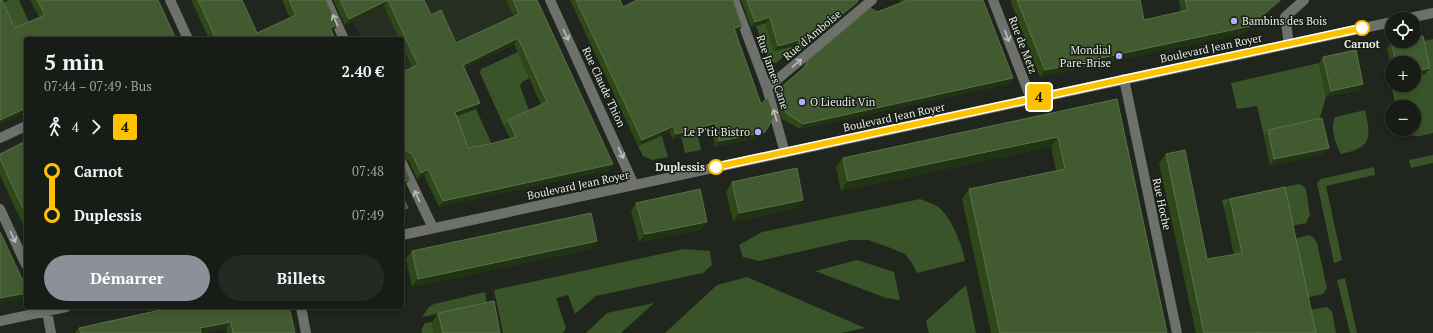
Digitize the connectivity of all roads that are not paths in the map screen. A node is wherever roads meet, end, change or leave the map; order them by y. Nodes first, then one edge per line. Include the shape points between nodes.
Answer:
1 (170, 0) edge
2 (326, 0) edge
3 (550, 0) edge
4 (734, 0) edge
5 (872, 0) edge
6 (993, 0) edge
7 (1304, 0) edge
8 (1433, 13) edge
9 (1421, 16) edge
10 (1385, 23) edge
11 (187, 37) edge
12 (343, 37) edge
13 (1289, 44) junction
14 (1124, 79) junction
15 (767, 88) junction
16 (1031, 99) junction
17 (24, 127) edge
18 (0, 138) edge
19 (785, 153) junction
20 (404, 167) edge
21 (634, 185) junction
22 (0, 209) edge
23 (433, 228) junction
24 (404, 235) edge
25 (24, 261) edge
26 (46, 309) edge
27 (301, 309) edge
28 (0, 321) edge
29 (51, 333) edge
30 (306, 333) edge
31 (1178, 333) edge

1 - 11 street
12 -> 2 street
3 -> 21 street, Rue Claude Thion
4 - 15 street, Rue James Cane
15 -> 5 street, Rue d'Amboise
6 -> 16 street, Rue de Metz
7 - 13 street via 1285,17
8 - 9 street
10 - 13 street, Boulevard Jean Royer
13 - 14 street, Boulevard Jean Royer
14 - 16 street, Boulevard Jean Royer
14 - 31 street, Rue Hoche
19 -> 15 street, Rue James Cane
16 - 19 street, Boulevard Jean Royer
17 - 18 street
19 - 21 street, Boulevard Jean Royer
23 -> 20 street
21 - 23 street, Boulevard Jean Royer
22 -> 25 street
23 - 24 street, Boulevard Jean Royer
26 - 28 street
26 - 29 street
27 - 30 street

